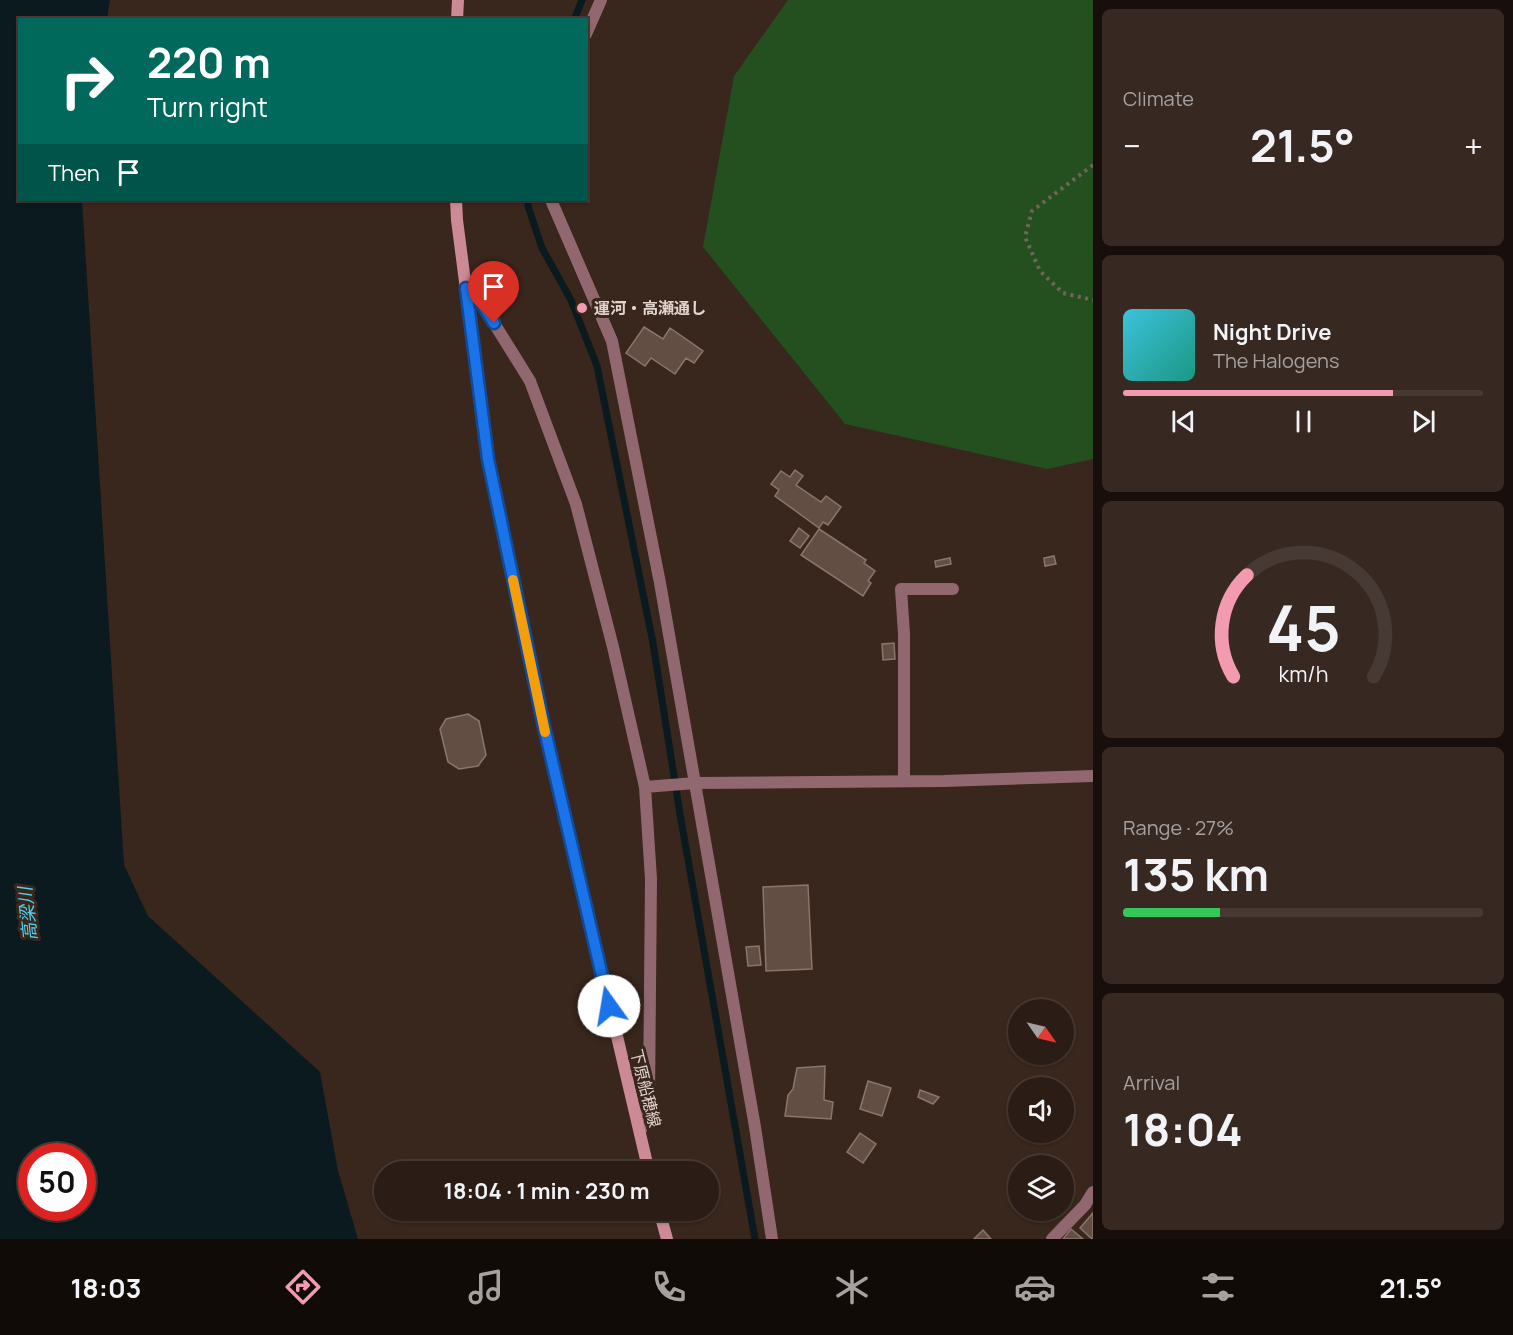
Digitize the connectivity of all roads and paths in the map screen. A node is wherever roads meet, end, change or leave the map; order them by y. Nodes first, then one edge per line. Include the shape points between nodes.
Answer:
1 (458, 0) edge
2 (601, 0) edge
3 (457, 18) edge
4 (588, 29) edge
5 (1093, 165) edge
6 (456, 201) edge
7 (551, 201) edge
8 (466, 288) junction
9 (1093, 300) edge
10 (953, 589) dead end
11 (1093, 776) edge
12 (904, 781) junction
13 (690, 784) junction
14 (645, 787) junction
15 (640, 1133) junction
16 (647, 1161) edge
17 (1093, 1192) edge
18 (662, 1221) edge
19 (667, 1239) edge
20 (772, 1239) edge
21 (1052, 1239) edge

1 - 3 main road
2 - 4 street
5 - 9 path via 1032,211 1025,237 1040,271 1063,293
6 - 8 main road, 下原船穂線
7 - 13 street via 612,341 660,583
8 - 14 street via 482,304 530,381 576,504
8 - 15 main road, 下原船穂線 via 495,494 543,722
10 - 12 street via 901,589
11 - 12 street
12 - 13 street
13 - 14 street
13 - 20 street via 753,1116
14 - 15 street via 651,879 649,1098
15 - 16 main road, 下原船穂線
17 - 21 street
18 - 19 main road

